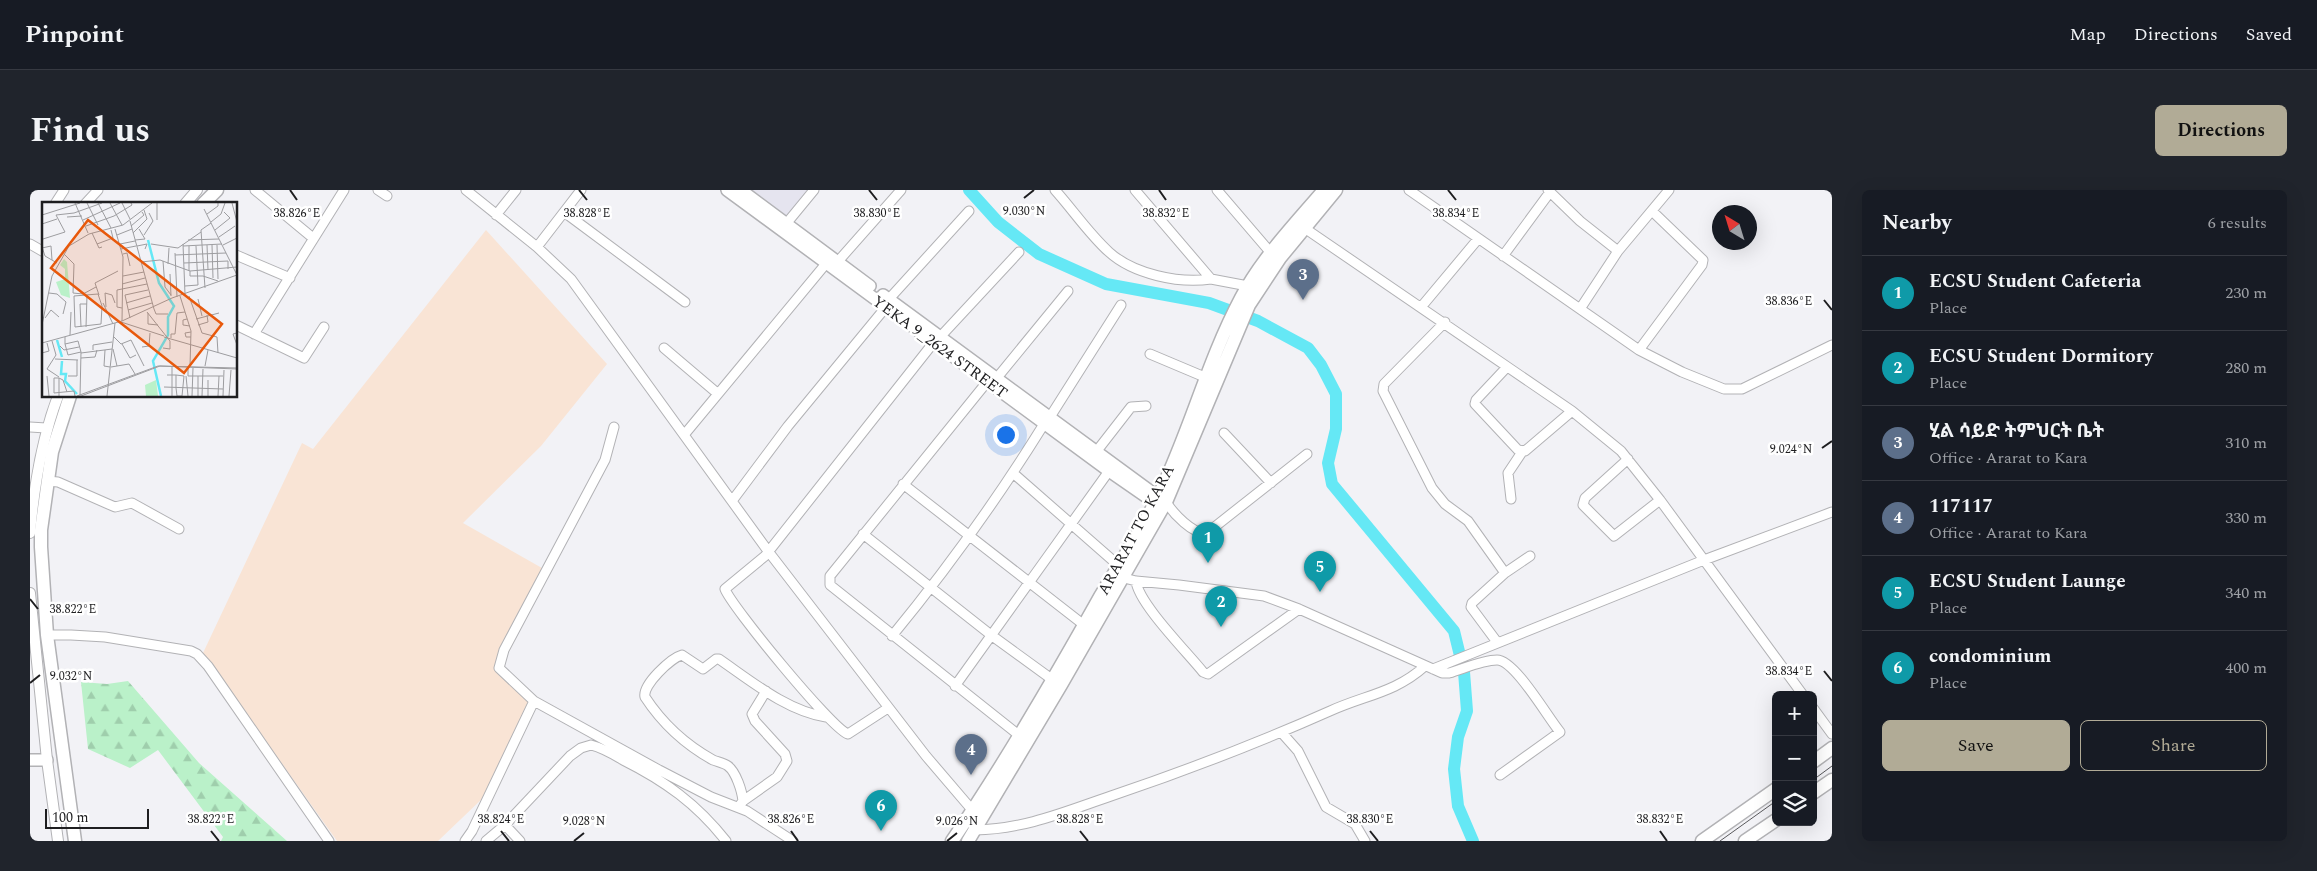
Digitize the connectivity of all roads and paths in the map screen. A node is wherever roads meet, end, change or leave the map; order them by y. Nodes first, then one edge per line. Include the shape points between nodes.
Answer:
1 (64, 190) edge
2 (98, 190) edge
3 (197, 190) edge
4 (217, 190) edge
5 (256, 190) edge
6 (344, 190) edge
7 (378, 190) edge
8 (466, 190) edge
9 (516, 190) edge
10 (581, 190) edge
11 (727, 190) edge
12 (814, 190) edge
13 (901, 190) edge
14 (1055, 190) edge
15 (1135, 190) edge
16 (1217, 190) edge
17 (1324, 190) edge
18 (1336, 190) edge
19 (1409, 190) edge
20 (1669, 190) edge
21 (1549, 191) edge
22 (747, 192) edge
23 (387, 196) dead end
24 (56, 202) edge
25 (87, 202) edge
26 (187, 202) edge
27 (205, 202) edge
28 (969, 211) dead end
29 (1652, 211) junction
30 (564, 212) junction
31 (496, 215) junction
32 (786, 224) junction
33 (1301, 225) junction
34 (314, 238) junction
35 (1478, 239) junction
36 (30, 244) edge
37 (537, 247) junction
38 (42, 251) edge
39 (1618, 251) junction
40 (1019, 252) dead end
41 (1271, 253) junction
42 (238, 256) edge
43 (1503, 256) junction
44 (832, 263) junction
45 (290, 278) junction
46 (1211, 280) junction
47 (1254, 283) junction
48 (1068, 291) dead end
49 (685, 302) dead end
50 (888, 303) junction
51 (1121, 305) dead end
52 (1422, 306) junction
53 (1580, 309) junction
54 (1236, 320) junction
55 (1444, 322) junction
56 (238, 326) edge
57 (324, 327) dead end
58 (254, 334) junction
59 (938, 339) junction
60 (1832, 345) edge
61 (664, 348) dead end
62 (1639, 350) junction
63 (1150, 354) dead end
64 (1507, 367) junction
65 (1207, 378) junction
66 (991, 380) junction
67 (717, 393) junction
68 (57, 398) edge
69 (69, 398) edge
70 (1146, 406) dead end
71 (1572, 410) junction
72 (1047, 420) junction
73 (30, 427) edge
74 (614, 427) dead end
75 (46, 428) junction
76 (1192, 432) junction
77 (1224, 433) dead end
78 (684, 435) junction
79 (47, 451) junction
80 (1096, 452) junction
81 (1522, 452) junction
82 (1308, 454) dead end
83 (1628, 459) junction
84 (1109, 471) junction
85 (1013, 473) junction
86 (47, 481) junction
87 (1132, 483) junction
88 (1271, 483) junction
89 (903, 484) junction
90 (32, 486) edge
91 (1511, 498) dead end
92 (1660, 500) junction
93 (732, 501) junction
94 (1163, 504) junction
95 (1832, 512) edge
96 (1070, 524) junction
97 (179, 530) dead end
98 (30, 533) edge
99 (863, 534) junction
100 (970, 538) junction
101 (768, 551) junction
102 (1530, 556) dead end
103 (1704, 560) junction
104 (1118, 565) junction
105 (1505, 573) junction
106 (1130, 580) junction
107 (1029, 584) junction
108 (931, 589) junction
109 (30, 593) edge
110 (1299, 609) junction
111 (1084, 625) junction
112 (47, 635) junction
113 (991, 635) junction
114 (892, 636) junction
115 (1497, 642) junction
116 (1429, 668) junction
117 (35, 681) edge
118 (1057, 683) junction
119 (955, 686) junction
120 (766, 691) junction
121 (1800, 691) edge
122 (534, 701) junction
123 (888, 708) junction
124 (1817, 713) edge
125 (826, 717) junction
126 (1282, 733) junction
127 (1832, 734) edge
128 (1020, 736) junction
129 (1832, 748) edge
130 (1817, 759) edge
131 (30, 760) edge
132 (47, 760) junction
133 (1500, 775) dead end
134 (1832, 780) edge
135 (1772, 791) edge
136 (1817, 791) edge
137 (741, 804) junction
138 (974, 811) junction
139 (1772, 823) edge
140 (505, 825) junction
141 (975, 830) junction
142 (58, 841) edge
143 (76, 841) edge
144 (329, 841) edge
145 (465, 841) edge
146 (486, 841) edge
147 (520, 841) edge
148 (726, 841) edge
149 (793, 841) edge
150 (952, 841) edge
151 (968, 841) edge
152 (1365, 841) edge
153 (1702, 841) edge
154 (1745, 841) edge

1 - 24 street
2 - 25 street
3 - 26 street
4 - 27 main road
5 - 34 street
6 - 34 street
7 - 23 street
8 - 31 street
9 - 31 street
10 - 30 street
11 - 44 main road, YEKA 9_2624 STREET
12 - 32 street
13 - 44 street
14 - 46 street via 1108,252 1150,273 1179,279
15 - 46 street
16 - 41 street
17 - 33 main road, ARARAT TO KARA
18 - 33 main road, ARARAT TO KARA
19 - 35 street
20 - 29 street
21 - 39 street
21 - 43 street
22 - 32 main road, YEKA 9_2624 STREET
28 - 50 street
29 - 39 street
29 - 62 street via 1703,260
30 - 37 street
30 - 49 street
31 - 37 street
32 - 44 main road, YEKA 9_2624 STREET
33 - 41 main road, ARARAT TO KARA
33 - 47 main road, ARARAT TO KARA
33 - 52 street
34 - 45 street
35 - 43 street
35 - 52 street
36 - 38 street
37 - 78 street via 571,279
39 - 53 street
40 - 59 street
41 - 47 main road, ARARAT TO KARA
42 - 45 street
43 - 53 street
44 - 50 main road, YEKA 9_2624 STREET
44 - 67 street
45 - 58 street
46 - 47 street
47 - 54 main road, ARARAT TO KARA
48 - 66 street
50 - 59 main road, YEKA 9_2624 STREET
50 - 93 street
51 - 72 street
52 - 55 street
53 - 62 street
54 - 65 main road, ARARAT TO KARA
54 - 76 main road, ARARAT TO KARA
55 - 64 street
55 - 105 street via 1384,384 1383,391 1432,488 1468,521
56 - 58 street
57 - 58 street via 304,358
59 - 66 main road, YEKA 9_2624 STREET
59 - 101 street
60 - 62 street via 1734,390 1682,372
61 - 67 street
63 - 65 street
64 - 71 street
64 - 81 street via 1475,404
65 - 76 main road, ARARAT TO KARA
66 - 72 main road, YEKA 9_2624 STREET
66 - 89 street
67 - 78 street
68 - 75 street
69 - 79 main road
70 - 80 street via 1131,407
71 - 81 street
71 - 83 street
72 - 80 main road, YEKA 9_2624 STREET
72 - 84 main road, YEKA 9_2624 STREET
72 - 85 street
73 - 75 street
74 - 122 street via 605,460 504,650 499,668
75 - 79 street
76 - 94 main road, ARARAT TO KARA
77 - 88 street
78 - 93 street
79 - 86 main road
79 - 90 street
80 - 87 main road, YEKA 9_2624 STREET
81 - 91 street via 1508,473
82 - 88 street
83 - 92 street
83 - 92 street via 1585,498 1583,506 1614,536
84 - 87 main road, YEKA 9_2624 STREET
84 - 96 street
85 - 96 street
85 - 100 street
86 - 97 street via 58,482 115,507 132,504
86 - 112 main road via 40,547
87 - 94 main road, YEKA 9_2624 STREET
88 - 94 street via 1207,533 1201,534
89 - 99 street
89 - 100 street
90 - 98 street
92 - 103 street
93 - 101 street
94 - 104 main road, ARARAT TO KARA
94 - 106 main road, ARARAT TO KARA
95 - 103 street
96 - 104 street
96 - 107 street
99 - 108 street
99 - 114 street via 830,576 829,582
100 - 107 street
100 - 108 street
101 - 123 street
101 - 125 street via 726,591
102 - 105 street
103 - 115 street
103 - 121 street
104 - 111 main road, ARARAT TO KARA
105 - 115 street via 1471,607
106 - 110 street via 1255,594
106 - 110 street via 1203,672 1208,674
106 - 118 main road, ARARAT TO KARA
107 - 111 street
107 - 113 street
108 - 113 street
108 - 114 street
109 - 117 street
110 - 116 street
111 - 118 main road, ARARAT TO KARA
112 - 143 main road
112 - 144 street via 70,634 132,641 197,654
113 - 118 street
113 - 119 street
114 - 119 street
115 - 116 street
116 - 126 street via 1400,685
116 - 133 street via 1449,674 1497,660 1507,663 1560,732
117 - 132 street
118 - 128 main road, ARARAT TO KARA
118 - 141 main road, ARARAT TO KARA
119 - 128 street
120 - 125 street via 801,710
120 - 137 street via 752,714 785,754 787,761 777,777
120 - 137 street via 719,660 703,669 682,655 670,662 644,692 654,711 676,733 714,760 728,765 736,779
122 - 137 street via 711,797
122 - 145 street
123 - 125 street via 848,734
123 - 138 street
124 - 127 street
126 - 141 street via 1136,788 1025,825
126 - 152 street via 1298,751 1326,807 1354,824
128 - 138 main road, ARARAT TO KARA
129 - 130 main road
131 - 132 main road
132 - 142 street
134 - 136 main road
135 - 153 main road
137 - 149 street
138 - 150 main road, ARARAT TO KARA
139 - 154 main road
140 - 146 street
140 - 147 street
140 - 148 street via 570,756 592,745 640,768 681,795 708,818
141 - 151 main road, ARARAT TO KARA

